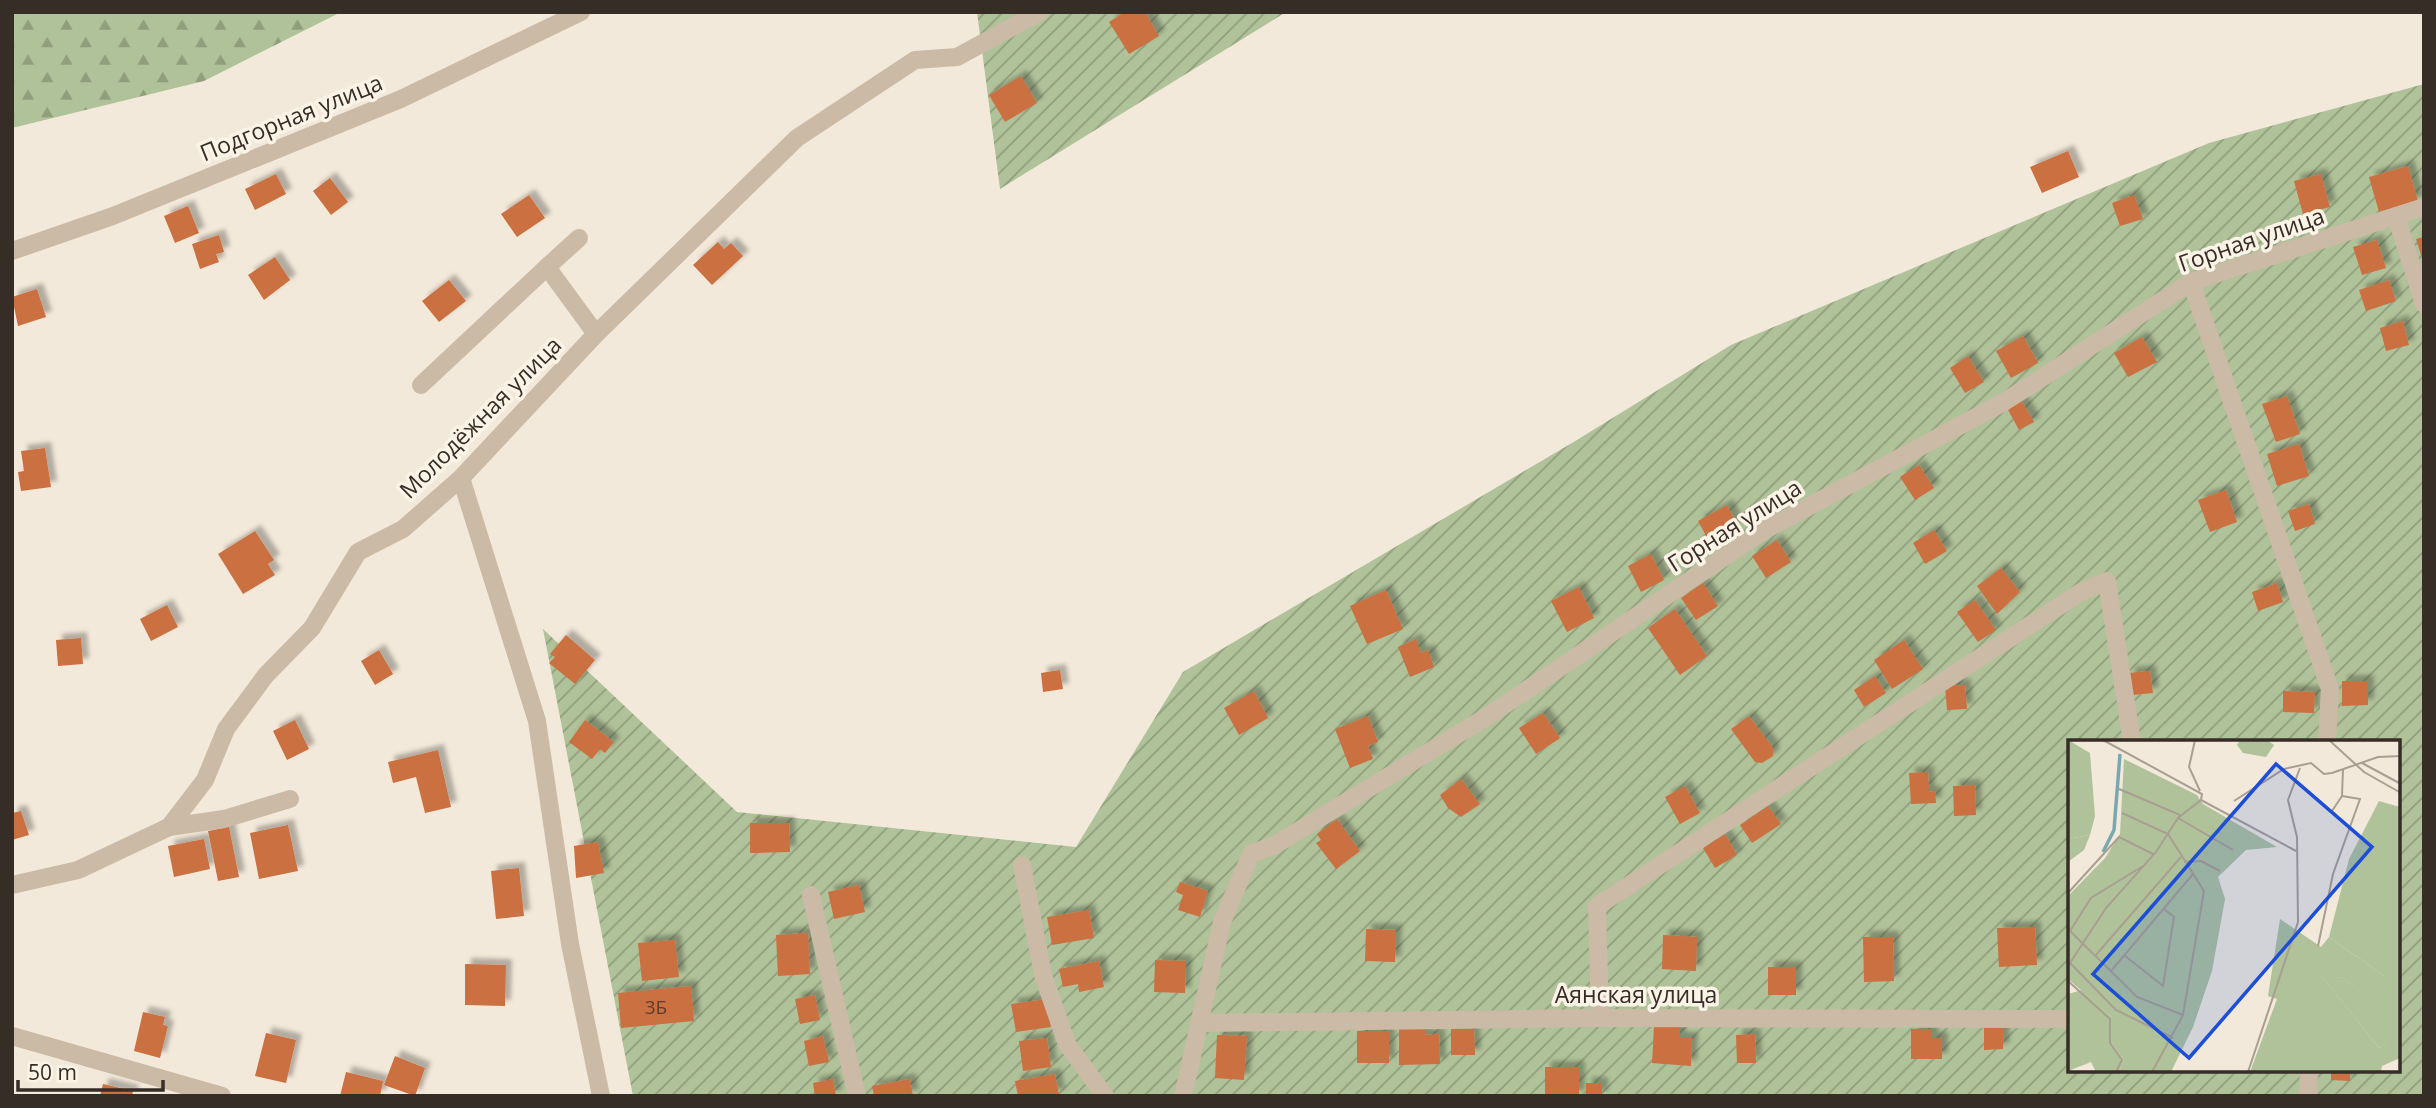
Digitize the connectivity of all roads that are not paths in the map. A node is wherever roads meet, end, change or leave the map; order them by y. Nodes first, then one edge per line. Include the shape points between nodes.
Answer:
1 (581, 12) edge
2 (1040, 12) edge
3 (2424, 207) edge
4 (2396, 216) junction
5 (579, 238) dead end
6 (12, 251) edge
7 (547, 267) junction
8 (2191, 282) junction
9 (2424, 304) edge
10 (596, 334) junction
11 (421, 385) dead end
12 (461, 478) junction
13 (2132, 740) edge
14 (2327, 740) edge
15 (290, 799) dead end
16 (169, 827) junction
17 (1022, 865) dead end
18 (12, 885) edge
19 (811, 895) dead end
20 (1600, 1018) junction
21 (2068, 1019) edge
22 (1202, 1023) junction
23 (12, 1036) edge
24 (2309, 1073) edge
25 (222, 1096) edge
26 (601, 1096) edge
27 (857, 1096) edge
28 (1105, 1096) edge
29 (1183, 1096) edge
30 (2308, 1096) edge

1 - 6 street, Подгорная улица via 401,99 113,216
2 - 10 street, Молодёжная улица via 957,57 915,60 797,138
3 - 4 street, Горная улица
4 - 8 street, Горная улица
4 - 9 street
5 - 7 street
7 - 10 street
7 - 11 street
8 - 14 street via 2330,689
8 - 22 street, Горная улица via 2004,402 1763,531 1488,716 1275,845 1251,854 1222,922
10 - 12 street, Молодёжная улица
12 - 16 street, Молодёжная улица via 403,529 358,552 313,628 266,675 226,729 205,780
12 - 26 street via 537,721 570,944
13 - 20 street via 2107,581 2081,592 1597,906
15 - 16 street via 224,819
16 - 18 street, Молодёжная улица via 78,870
17 - 28 street via 1043,975 1067,1044
19 - 27 street
20 - 21 street, Аянская улица
20 - 22 street, Аянская улица
22 - 29 street, Горная улица
23 - 25 street
24 - 30 street

